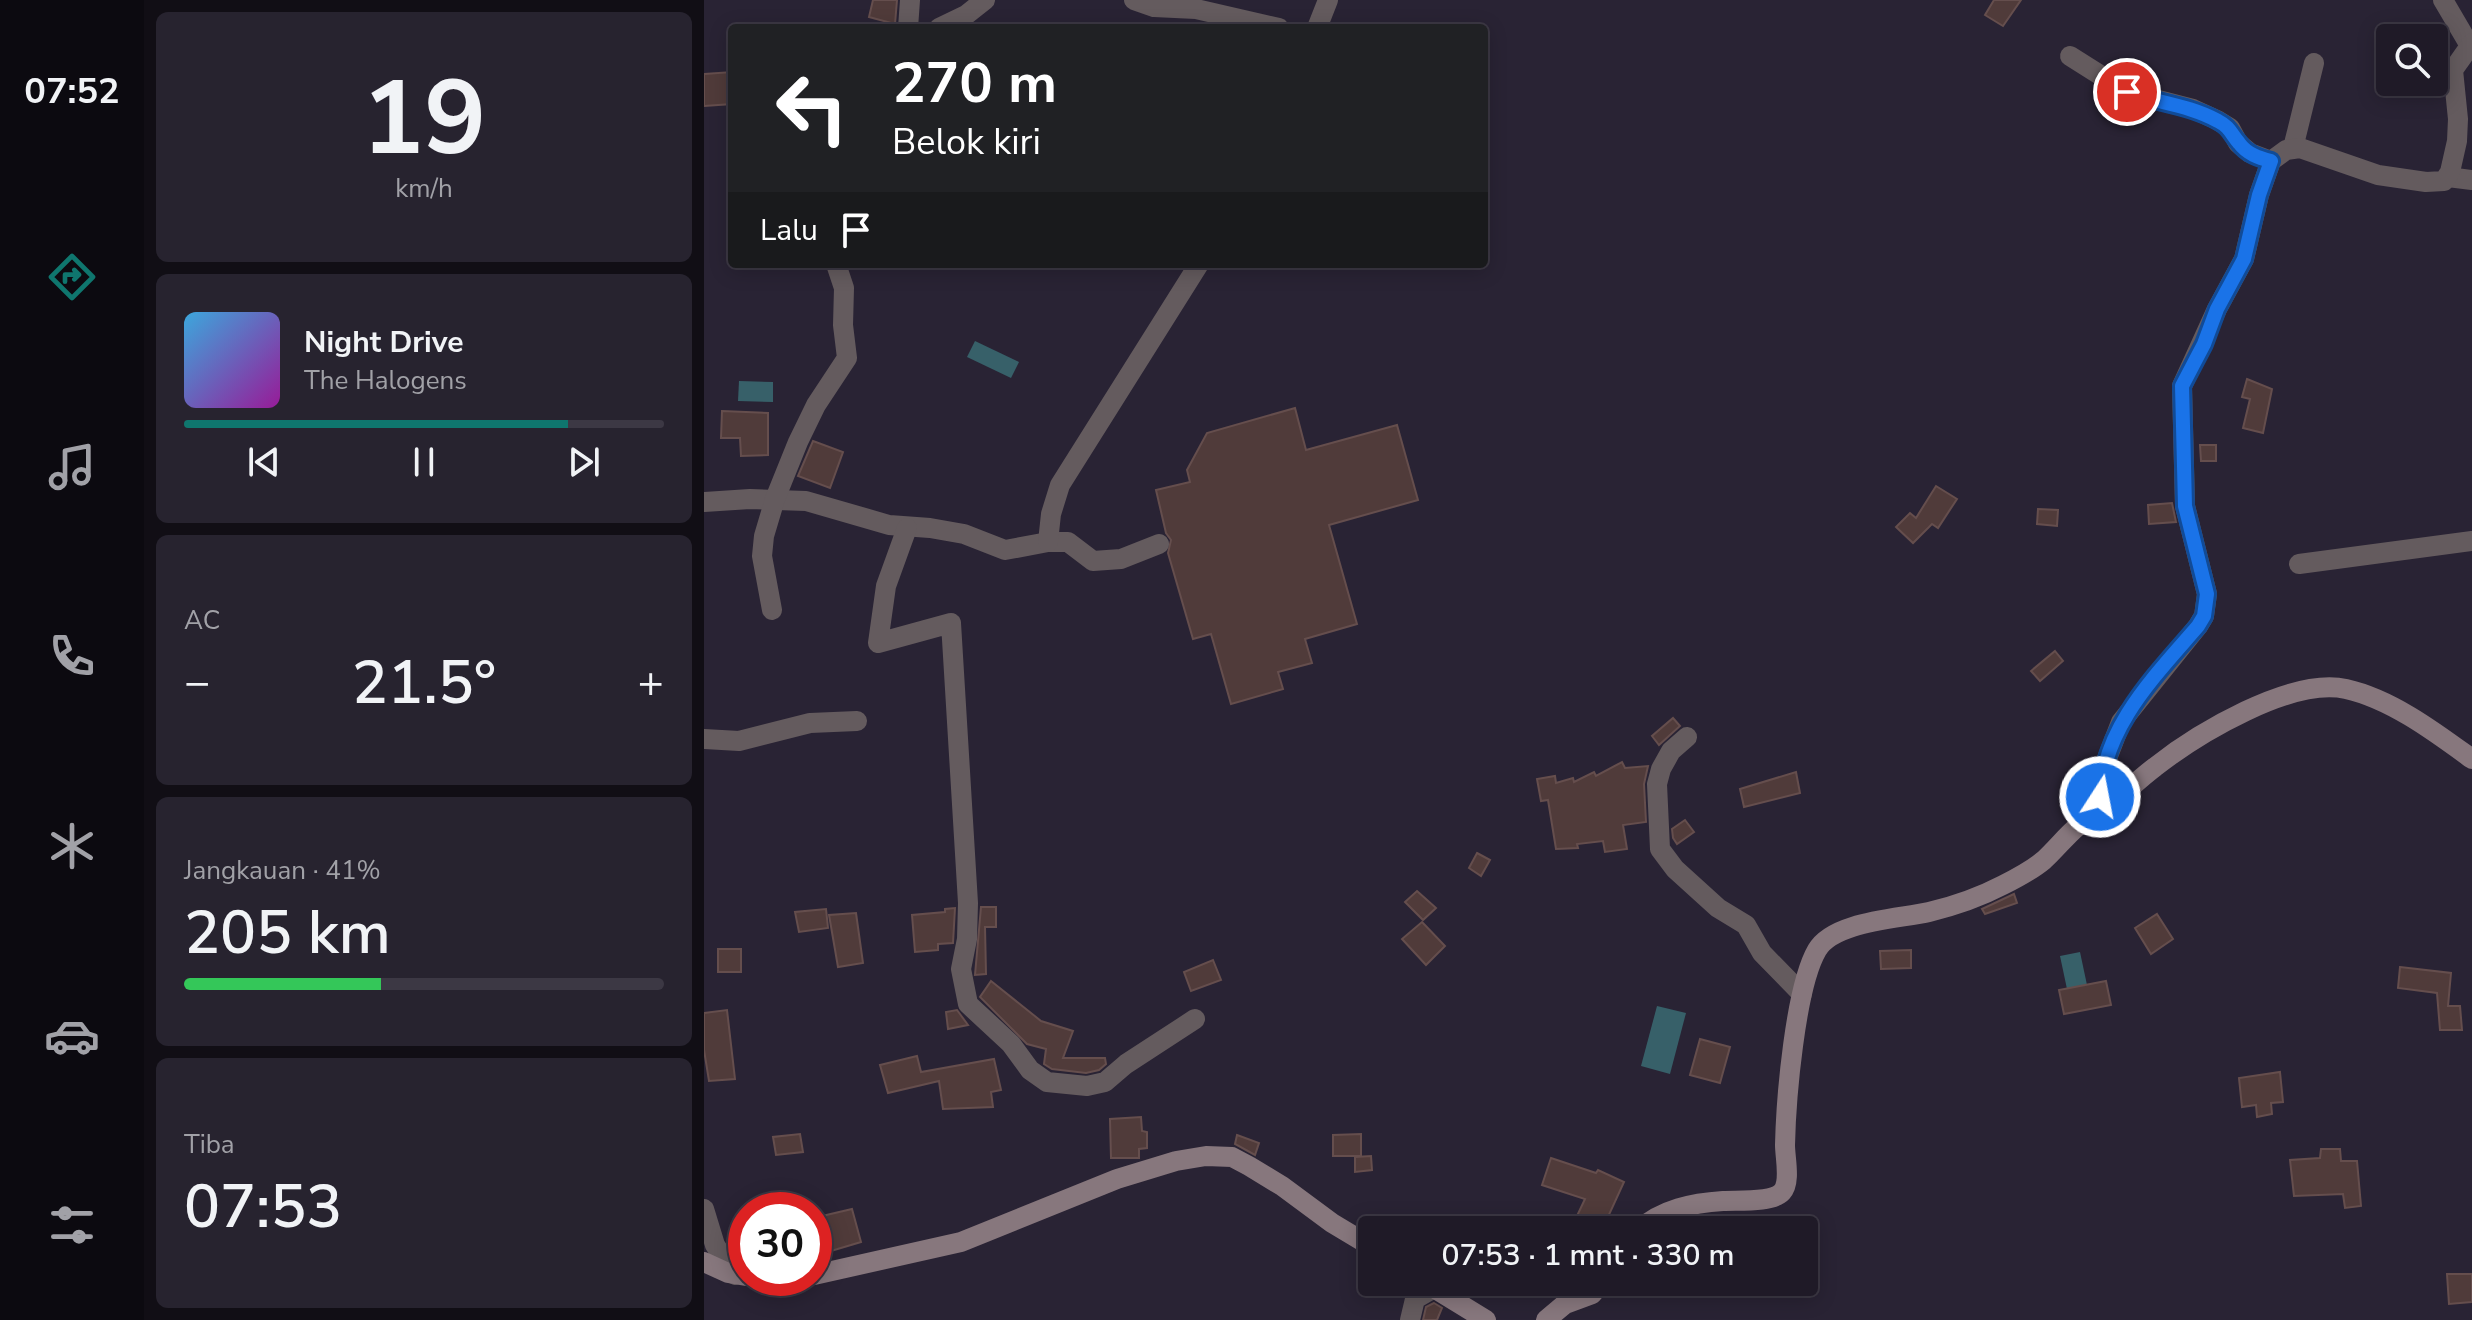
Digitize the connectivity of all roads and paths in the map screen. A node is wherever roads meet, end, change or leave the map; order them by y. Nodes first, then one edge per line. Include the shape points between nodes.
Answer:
1 (910, 0) edge
2 (985, 0) edge
3 (1134, 0) edge
4 (1328, 0) edge
5 (2443, 0) edge
6 (908, 24) edge
7 (947, 24) edge
8 (1262, 24) edge
9 (1319, 24) edge
10 (2471, 44) edge
11 (2070, 56) dead end
12 (2314, 63) dead end
13 (2293, 148) junction
14 (2271, 161) junction
15 (2448, 177) junction
16 (2472, 180) edge
17 (838, 268) edge
18 (1196, 268) edge
19 (775, 499) junction
20 (704, 502) edge
21 (907, 528) junction
22 (2472, 541) edge
23 (1048, 542) junction
24 (1159, 544) dead end
25 (2299, 564) dead end
26 (772, 610) dead end
27 (857, 721) dead end
28 (1687, 737) dead end
29 (704, 739) edge
30 (2472, 759) edge
31 (2099, 813) junction
32 (1802, 994) junction
33 (1195, 1019) dead end
34 (704, 1209) edge
35 (1656, 1216) edge
36 (1358, 1239) edge
37 (728, 1260) edge
38 (704, 1262) edge
39 (728, 1271) edge
40 (832, 1271) edge
41 (1418, 1296) edge
42 (1447, 1296) edge
43 (1587, 1296) edge
44 (1410, 1320) edge
45 (1486, 1320) edge
46 (1546, 1320) edge

1 - 6 street
2 - 7 street
3 - 8 street
4 - 9 street
5 - 10 street
10 - 15 street via 2453,70 2458,127
11 - 14 street via 2127,92 2217,120 2250,153
12 - 13 street
13 - 14 street
13 - 15 street via 2378,175 2438,182
14 - 31 street via 2244,259 2182,386 2185,506 2206,583 2204,616 2121,722 2103,769
15 - 16 street
17 - 19 street via 847,358 809,418
18 - 23 street via 1060,485
19 - 20 street
19 - 21 street via 806,501
19 - 26 street via 762,556
21 - 23 street via 964,534 1005,550
21 - 33 street via 886,586 878,643 951,623 968,903 961,969 968,1004 1047,1082 1087,1086 1105,1082
22 - 25 street
23 - 24 street via 1068,542 1093,561 1121,559
27 - 29 street via 810,723 749,740
28 - 32 street via 1671,751 1657,784 1660,849 1718,908 1746,925 1762,953
30 - 31 street via 2371,698 2343,688 2306,689 2219,726 2155,766
31 - 32 street via 2042,861 2000,887 1827,939 1816,952
32 - 35 street via 1785,1122 1783,1191 1764,1199 1721,1201
34 - 37 street via 715,1245
36 - 40 street via 1249,1166 1232,1157 1206,1156 1117,1179 961,1242
38 - 39 street
41 - 44 street
42 - 45 street
43 - 46 street via 1565,1304

